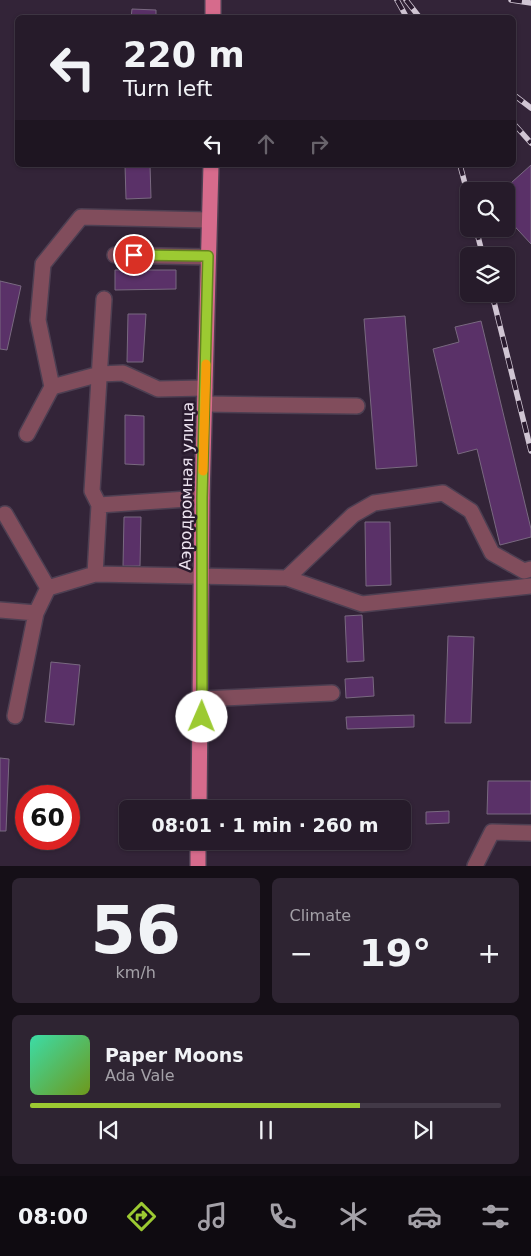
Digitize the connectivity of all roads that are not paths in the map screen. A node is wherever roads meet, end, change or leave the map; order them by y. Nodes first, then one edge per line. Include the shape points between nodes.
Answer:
1 (213, 0) edge
2 (213, 15) edge
3 (211, 167) edge
4 (208, 220) junction
5 (115, 255) dead end
6 (208, 256) junction
7 (104, 299) dead end
8 (100, 374) junction
9 (52, 387) junction
10 (205, 388) junction
11 (205, 404) junction
12 (358, 406) dead end
13 (27, 434) dead end
14 (202, 498) junction
15 (99, 505) junction
16 (6, 514) dead end
17 (531, 569) edge
18 (95, 574) junction
19 (201, 576) junction
20 (287, 578) junction
21 (531, 586) edge
22 (48, 588) junction
23 (0, 610) edge
24 (36, 612) junction
25 (332, 693) dead end
26 (202, 699) junction
27 (15, 716) dead end
28 (199, 800) edge
29 (531, 833) edge
30 (198, 850) edge
31 (198, 866) edge
32 (475, 866) edge

1 - 2 main road
3 - 4 main road, Аэродромная улица
4 - 6 main road, Аэродромная улица
4 - 9 lane via 81,217 43,264 38,320
5 - 6 lane
6 - 10 main road, Аэродромная улица
7 - 8 lane
8 - 9 lane
8 - 10 lane via 123,373 158,389
8 - 15 lane via 92,491
9 - 13 lane
10 - 11 main road, Аэродромная улица
11 - 12 lane
11 - 14 main road, Аэродромная улица
14 - 15 lane
14 - 19 main road, Аэродромная улица
15 - 18 lane
16 - 22 lane
17 - 20 lane via 524,571 492,553 471,511 444,493 374,502 353,515
18 - 19 lane
18 - 22 lane
19 - 20 lane
19 - 26 main road, Аэродромная улица
20 - 21 lane via 362,604
22 - 24 lane
23 - 24 lane
24 - 27 lane
25 - 26 lane
26 - 28 main road, Аэродромная улица
29 - 32 lane via 492,832
30 - 31 main road

